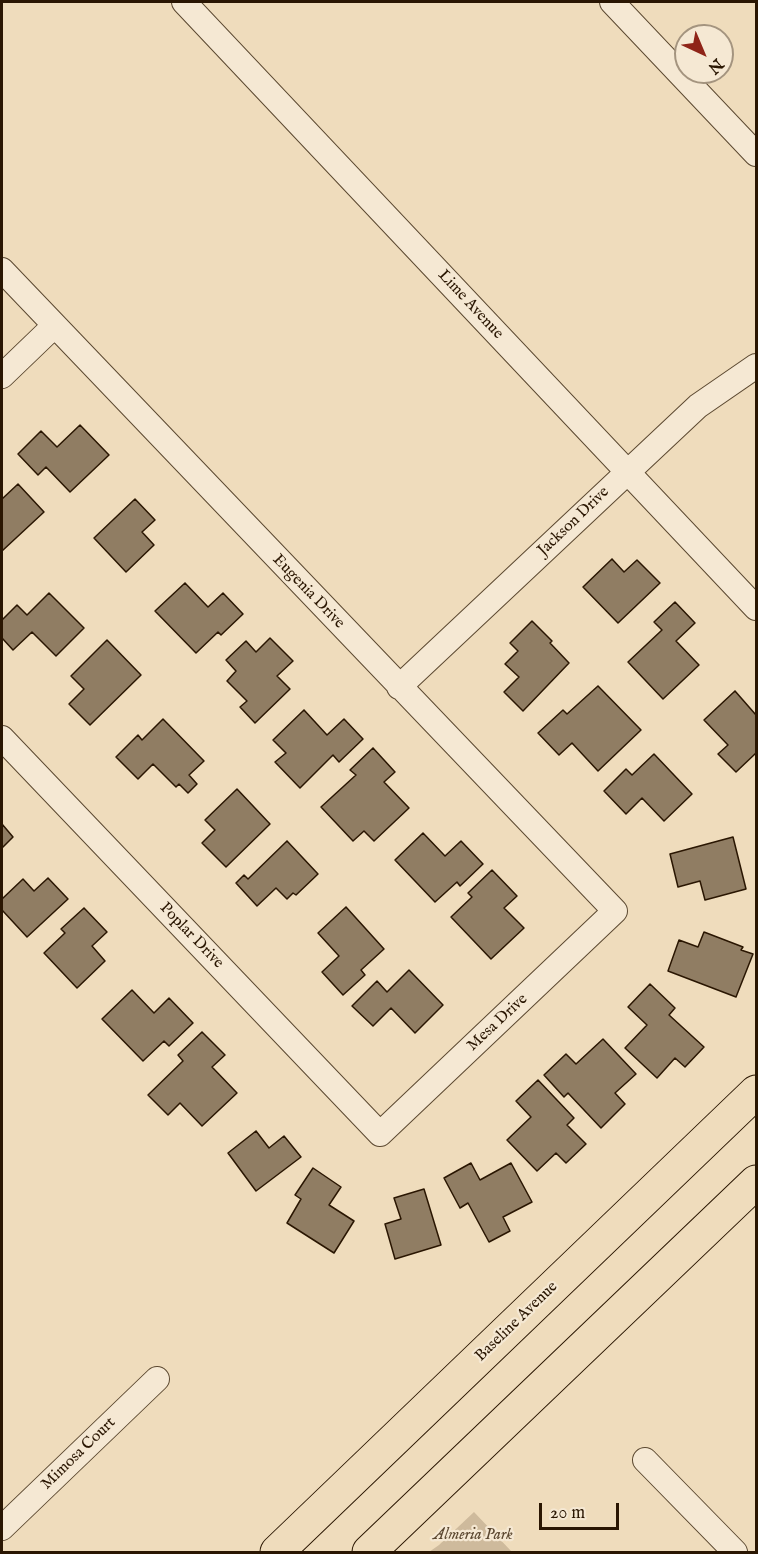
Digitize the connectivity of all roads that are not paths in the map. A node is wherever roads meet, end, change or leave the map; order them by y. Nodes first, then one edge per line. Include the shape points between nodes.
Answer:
1 (184, 2) edge
2 (612, 2) edge
3 (756, 154) edge
4 (2, 270) edge
5 (54, 326) junction
6 (756, 366) edge
7 (2, 376) edge
8 (626, 471) junction
9 (756, 608) edge
10 (399, 687) junction
11 (2, 738) edge
12 (615, 911) joint
13 (756, 1092) edge
14 (380, 1134) joint
15 (756, 1182) edge
16 (157, 1379) dead end
17 (645, 1460) dead end
18 (2, 1528) edge
19 (277, 1552) edge
20 (369, 1552) edge
21 (735, 1552) edge

1 - 8 street, Lime Avenue
2 - 3 street
4 - 5 street, Eugenia Drive
5 - 7 street
5 - 10 street, Eugenia Drive
6 - 8 street, Jackson Drive via 698,406
8 - 9 street, Lime Avenue
8 - 10 street, Jackson Drive
10 - 12 street, Eugenia Drive
11 - 14 street, Poplar Drive
12 - 14 street, Mesa Drive
13 - 19 main road, Baseline Avenue
15 - 20 main road
16 - 18 street, Mimosa Court
17 - 21 street

